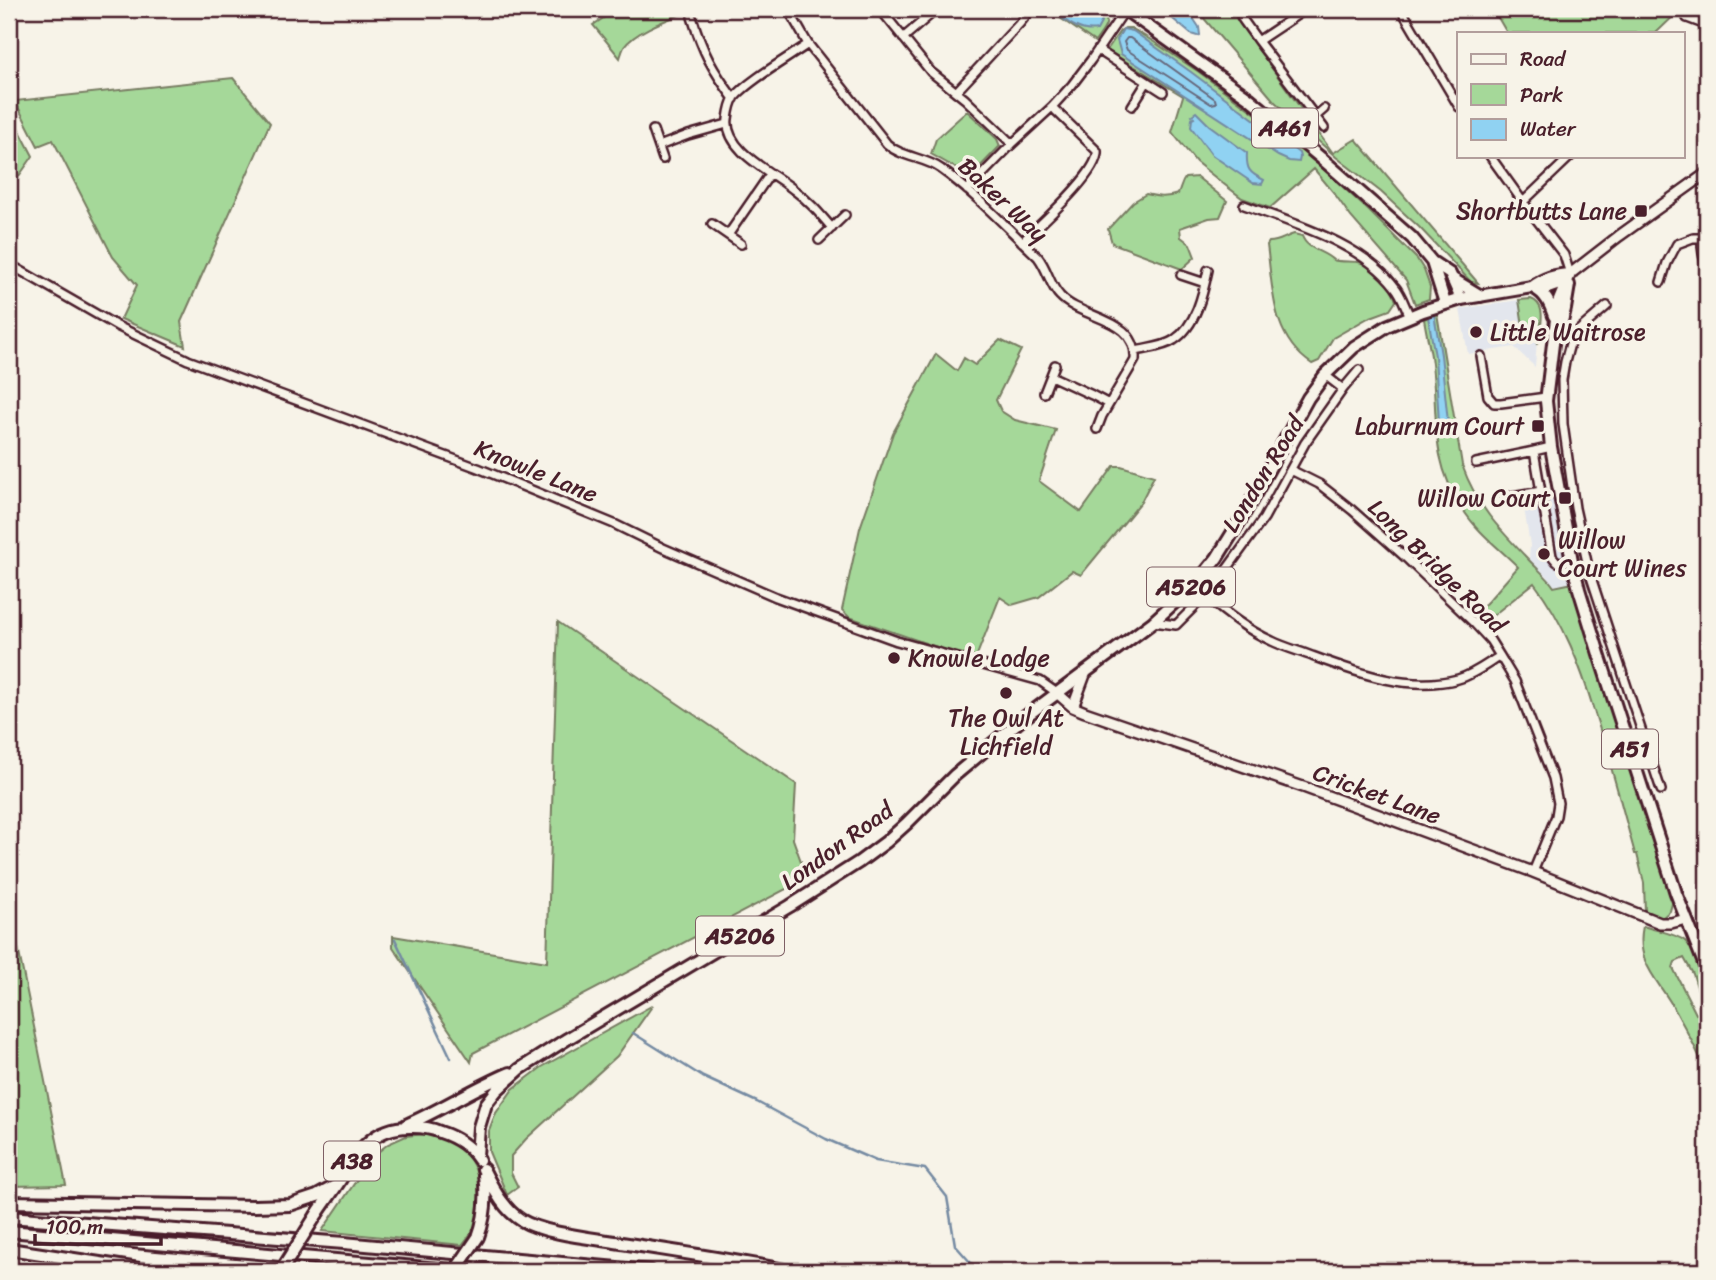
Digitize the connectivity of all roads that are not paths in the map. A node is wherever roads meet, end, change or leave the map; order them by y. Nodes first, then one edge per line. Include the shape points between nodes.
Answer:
1 (788, 9) edge
2 (880, 9) edge
3 (937, 9) edge
4 (1031, 9) edge
5 (1124, 9) edge
6 (1238, 9) edge
7 (1306, 9) edge
8 (1401, 9) edge
9 (1691, 9) edge
10 (692, 17) dead end
11 (1703, 24) dead end
12 (903, 38) junction
13 (1258, 41) junction
14 (808, 44) junction
15 (1098, 50) junction
16 (1147, 82) junction
17 (956, 92) junction
18 (1163, 92) dead end
19 (734, 99) junction
20 (1457, 104) edge
21 (1132, 106) dead end
22 (1052, 107) junction
23 (1324, 110) dead end
24 (1315, 116) junction
25 (727, 124) junction
26 (1324, 128) dead end
27 (653, 130) dead end
28 (1012, 144) junction
29 (659, 146) junction
30 (1491, 158) edge
31 (1569, 158) edge
32 (663, 159) dead end
33 (1707, 173) edge
34 (770, 174) junction
35 (967, 190) junction
36 (1523, 202) junction
37 (1244, 205) dead end
38 (845, 215) dead end
39 (712, 224) dead end
40 (1707, 227) edge
41 (832, 228) junction
42 (728, 235) junction
43 (1702, 238) junction
44 (819, 240) dead end
45 (1022, 242) junction
46 (741, 244) dead end
47 (1432, 262) junction
48 (9, 264) edge
49 (1707, 268) edge
50 (1208, 270) dead end
51 (1570, 274) junction
52 (1181, 275) dead end
53 (1453, 279) junction
54 (1661, 282) dead end
55 (1205, 283) junction
56 (1532, 287) junction
57 (1481, 296) junction
58 (1461, 299) junction
59 (1445, 303) junction
60 (1607, 306) dead end
61 (1410, 316) junction
62 (1555, 319) junction
63 (1552, 349) junction
64 (1136, 351) junction
65 (1481, 356) dead end
66 (1055, 365) dead end
67 (1359, 370) dead end
68 (1325, 375) junction
69 (1051, 376) junction
70 (1343, 389) junction
71 (1044, 393) dead end
72 (1546, 399) junction
73 (1562, 400) junction
74 (1110, 404) junction
75 (1097, 429) dead end
76 (1551, 447) junction
77 (1534, 451) junction
78 (1476, 463) dead end
79 (1291, 470) junction
80 (1541, 491) junction
81 (1507, 497) dead end
82 (1572, 561) junction
83 (1205, 596) junction
84 (1153, 622) junction
85 (1500, 656) junction
86 (1086, 672) junction
87 (1057, 693) junction
88 (1073, 707) junction
89 (1649, 754) junction
90 (1634, 760) junction
91 (1661, 790) dead end
92 (1532, 872) junction
93 (1686, 919) junction
94 (1706, 963) edge
95 (520, 1069) junction
96 (403, 1126) junction
97 (477, 1156) junction
98 (483, 1169) junction
99 (337, 1185) junction
100 (9, 1202) edge
101 (9, 1217) edge
102 (9, 1231) edge
103 (9, 1250) edge
104 (152, 1271) edge
105 (281, 1271) edge
106 (455, 1271) edge
107 (461, 1271) edge
108 (650, 1271) edge
109 (790, 1271) edge

1 - 14 street, Baker Way
2 - 12 street
3 - 12 street
4 - 17 street
5 - 15 street
5 - 47 main road, A461 via 1248,98 1412,238
6 - 13 street
7 - 13 street
8 - 20 street
9 - 11 street via 1683,16
10 - 19 street via 712,70
12 - 17 street via 930,72
13 - 24 street
14 - 19 street
14 - 35 street, Baker Way via 893,149 937,166
15 - 16 street
15 - 22 street
16 - 18 street
16 - 21 street
17 - 28 street
19 - 25 street
22 - 28 street
22 - 45 street via 1097,151 1098,160 1082,183
23 - 24 street
24 - 26 street
25 - 29 street
25 - 34 street via 739,148
27 - 29 street
28 - 35 street
29 - 32 street
30 - 36 street
31 - 36 street
33 - 51 street
34 - 41 street via 795,190
34 - 42 street
35 - 45 street, Baker Way
36 - 51 street via 1564,255
37 - 61 street via 1362,256 1397,289
38 - 41 street
39 - 42 street
40 - 43 street
41 - 44 street
42 - 46 street
43 - 49 street
43 - 54 street via 1677,244
45 - 64 street, Baker Way via 1045,266 1061,298 1121,329
47 - 53 main road, A461
47 - 59 main road, A461
48 - 87 street, Knowle Lane via 117,326 188,360 478,468 776,597 897,641 1040,681
50 - 55 street
51 - 56 main road, London Road / A5206 via 1556,275
51 - 62 main road, A51
51 - 63 main road, A51
52 - 55 street
53 - 57 main road
53 - 58 main road, A461
55 - 64 street via 1198,307 1181,335
56 - 57 main road, London Road / A5206
56 - 62 main road via 1547,298
57 - 58 main road, London Road / A5206
58 - 59 main road, London Road / A5206
59 - 61 main road, London Road / A5206
60 - 73 street via 1571,341
61 - 68 main road, London Road / A5206 via 1362,341
62 - 63 main road, A51
63 - 72 main road, A51
64 - 74 street
65 - 72 street via 1488,396 1494,402
66 - 69 street
67 - 70 street, London Road
68 - 70 street
68 - 84 main road, London Road / A5206 via 1217,558
69 - 71 street
69 - 74 street
70 - 79 street, London Road
72 - 73 street
72 - 76 main road, A51
73 - 89 street via 1581,541
74 - 75 street
76 - 77 street
76 - 82 main road, A51
77 - 78 street
77 - 80 street
79 - 83 street, London Road via 1264,518
79 - 85 street, Long Bridge Road via 1319,484 1370,525 1475,624
80 - 81 street
80 - 82 street via 1552,556 1557,562
82 - 90 main road, A51
83 - 84 street, London Road via 1176,625
83 - 85 street via 1240,624 1272,641 1385,680 1455,680
84 - 86 main road, London Road / A5206
85 - 92 street, Long Bridge Road via 1515,681 1556,788 1556,816
86 - 87 main road, London Road / A5206
86 - 88 street
87 - 88 street, Cricket Lane
87 - 95 main road, London Road / A5206 via 962,769 868,855
88 - 92 street, Cricket Lane
89 - 90 street
89 - 91 street
90 - 93 main road, A51
92 - 93 street, Cricket Lane via 1660,923
93 - 94 main road, A51
95 - 96 main road, London Road / A5206
95 - 97 main road, London Road / A5206 via 486,1104
96 - 97 main road, A38 via 454,1137
96 - 99 main road, A38 via 368,1142
97 - 98 main road, A38
98 - 106 main road, bridge via 484,1220
98 - 109 main road, A38 via 512,1213 539,1227
99 - 100 main road via 290,1205
99 - 105 main road, A38, bridge
101 - 108 main road
102 - 107 main road
103 - 104 main road

